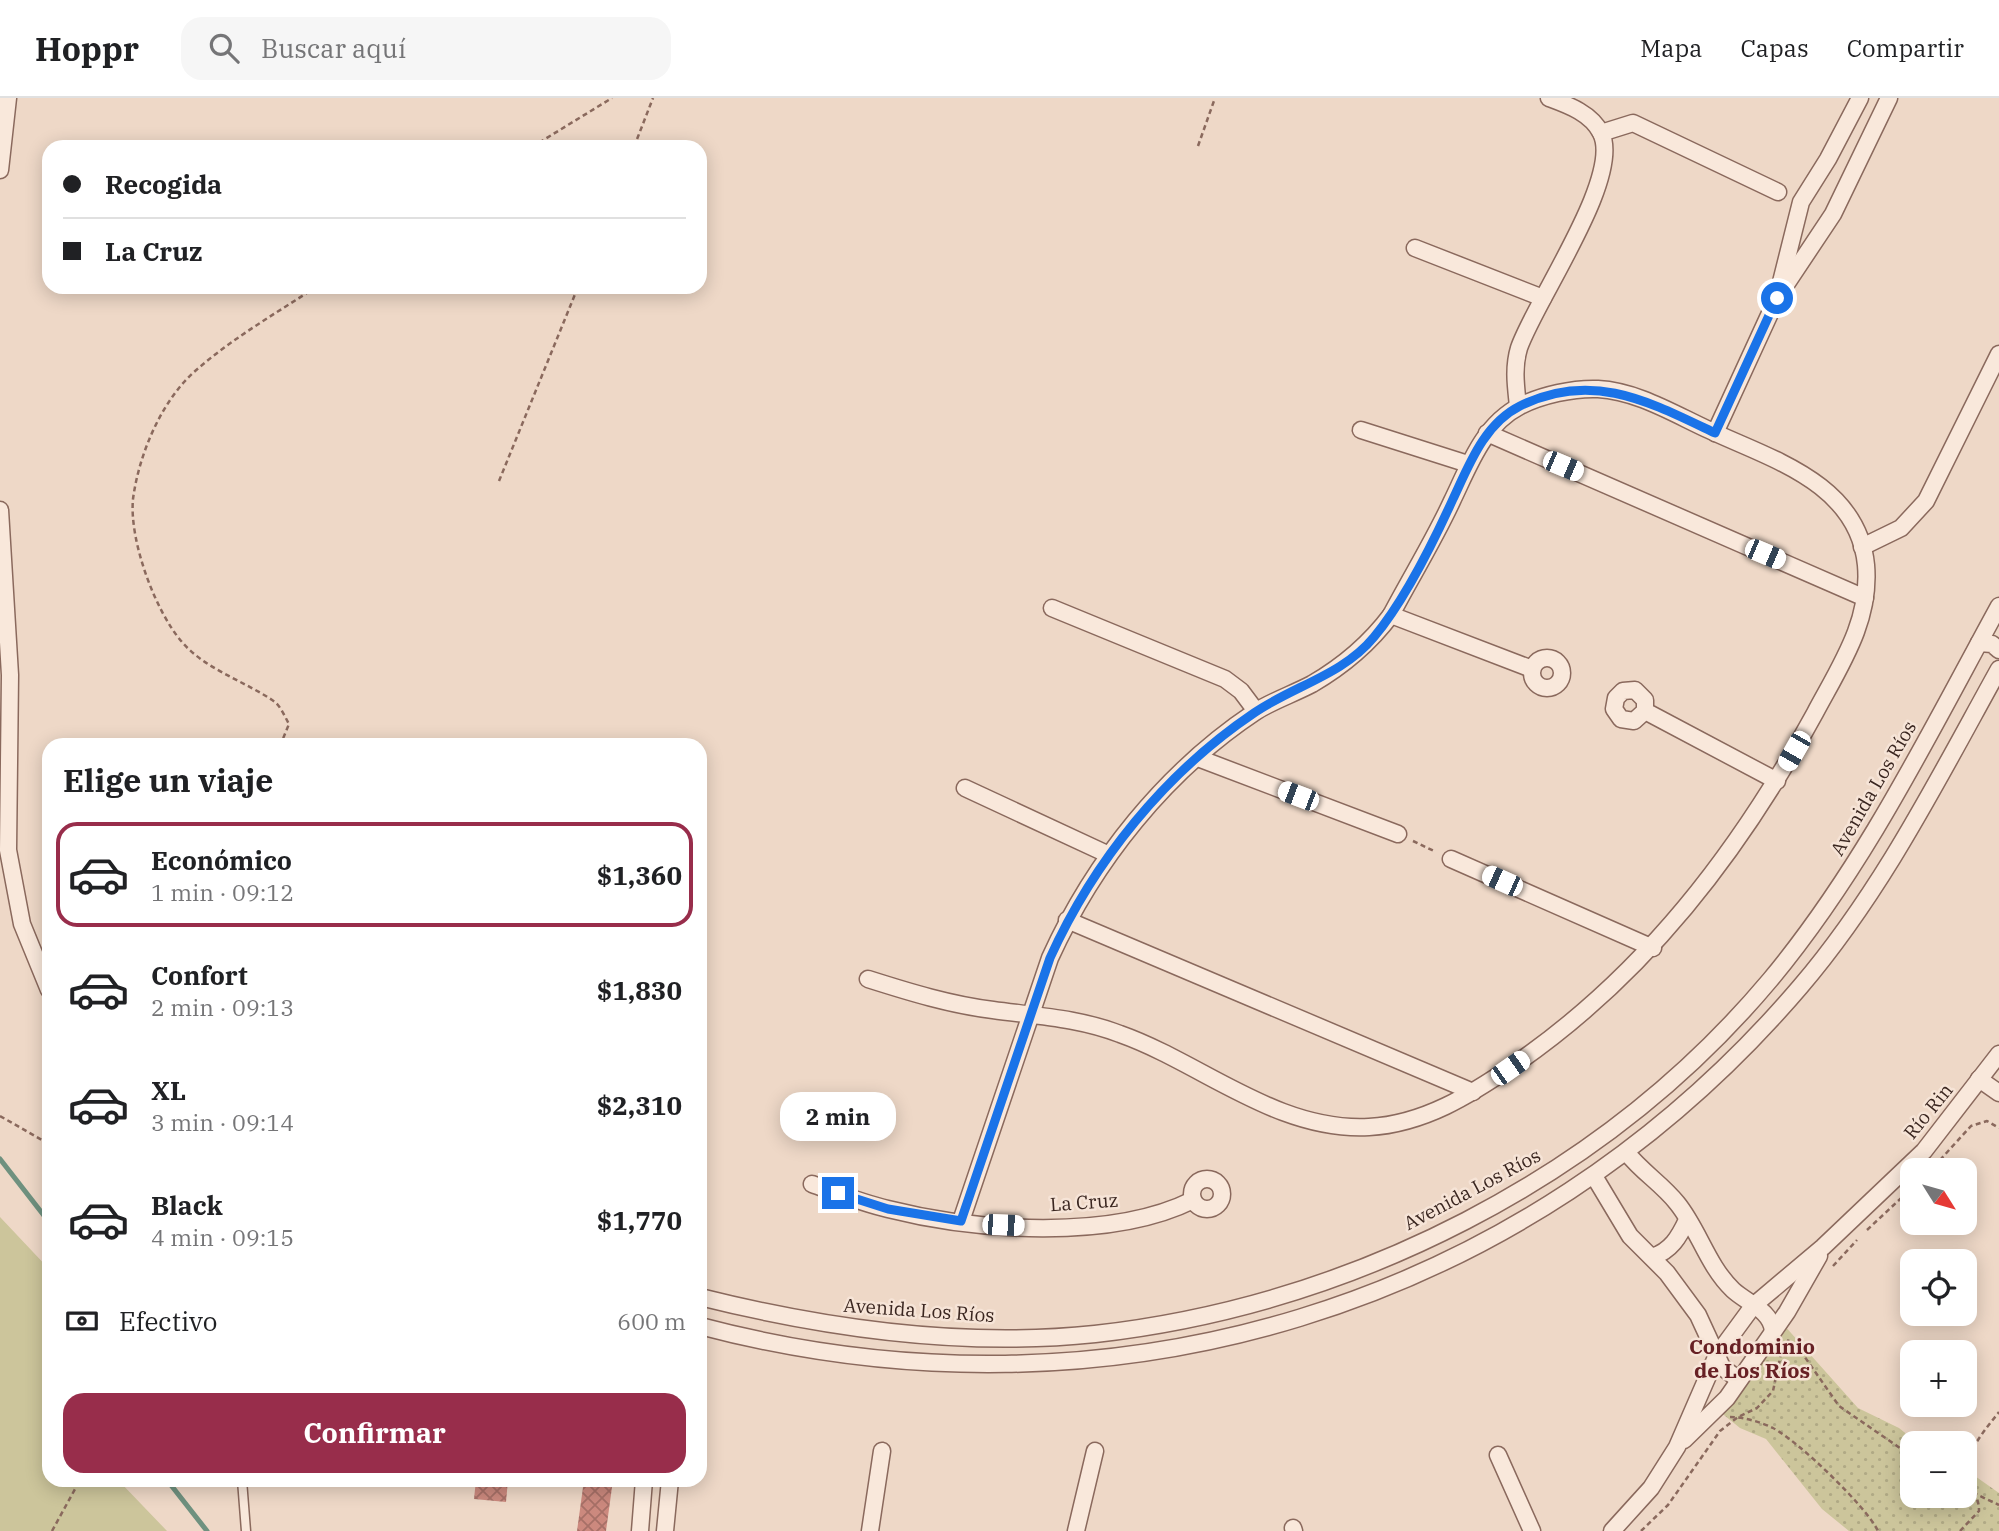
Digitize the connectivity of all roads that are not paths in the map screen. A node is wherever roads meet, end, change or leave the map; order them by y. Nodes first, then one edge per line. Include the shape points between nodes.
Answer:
1 (8, 98) edge
2 (19, 98) edge
3 (1549, 98) edge
4 (1860, 98) edge
5 (1866, 98) edge
6 (1887, 102) edge
7 (5, 121) junction
8 (1601, 133) junction
9 (0, 170) edge
10 (1778, 192) dead end
11 (1415, 248) dead end
12 (1777, 298) junction
13 (1543, 299) junction
14 (1999, 354) edge
15 (1518, 407) junction
16 (1361, 430) dead end
17 (1488, 433) junction
18 (1715, 433) junction
19 (1468, 464) junction
20 (0, 510) edge
21 (1863, 547) junction
22 (1865, 598) junction
23 (1999, 606) edge
24 (1052, 608) dead end
25 (1391, 615) junction
26 (1979, 643) junction
27 (1999, 650) edge
28 (1532, 669) dead end
29 (1999, 669) edge
30 (1256, 711) junction
31 (1645, 711) dead end
32 (1198, 758) junction
33 (1777, 781) junction
34 (965, 788) dead end
35 (1398, 834) road end
36 (1107, 855) junction
37 (1451, 859) road end
38 (1067, 920) junction
39 (1653, 947) junction
40 (42, 973) edge
41 (868, 979) dead end
42 (1032, 1013) junction
43 (1999, 1054) edge
44 (1979, 1079) junction
45 (1473, 1092) junction
46 (1999, 1094) edge
47 (1627, 1153) junction
48 (1594, 1176) junction
49 (812, 1184) dead end
50 (1193, 1200) dead end
51 (1497, 1203) junction
52 (1687, 1220) junction
53 (961, 1221) junction
54 (1509, 1229) junction
55 (1823, 1247) junction
56 (1652, 1257) junction
57 (707, 1300) edge
58 (1753, 1306) junction
59 (707, 1328) edge
60 (1773, 1331) junction
61 (1093, 1334) junction
62 (1717, 1355) junction
63 (1096, 1360) junction
64 (1739, 1380) junction
65 (1677, 1447) junction
66 (882, 1451) dead end
67 (1095, 1451) dead end
68 (1498, 1455) dead end
69 (243, 1487) edge
70 (643, 1487) edge
71 (669, 1487) edge
72 (246, 1531) edge
73 (640, 1531) edge
74 (666, 1531) edge
75 (870, 1531) edge
76 (1076, 1531) edge
77 (1532, 1531) edge
78 (1612, 1531) edge

1 - 7 street
2 - 7 street
3 - 8 street via 1578,109
4 - 12 street via 1801,202
5 - 6 street
6 - 12 street via 1833,214
7 - 9 street
8 - 10 street via 1633,123
8 - 13 street via 1605,152 1595,194
11 - 13 street
12 - 18 street
13 - 15 street via 1519,349 1514,377
14 - 21 street via 1926,501 1901,528
15 - 17 street
15 - 18 street via 1560,393 1599,389 1645,400
16 - 19 street
17 - 19 street
17 - 22 street
18 - 21 street via 1813,480 1845,513
19 - 25 street
20 - 40 street via 9,640 8,850 22,924
21 - 22 street
22 - 33 street via 1852,644
23 - 26 street, Avenida Los Ríos
24 - 30 street via 1225,679
25 - 28 street
25 - 30 street via 1373,639 1346,661 1312,684
26 - 27 street
26 - 51 street, Avenida Los Ríos via 1867,844 1771,979 1721,1034 1662,1088 1579,1153
29 - 47 street via 1900,848 1832,947 1735,1058
30 - 32 street
31 - 33 street
32 - 35 street
32 - 36 street
33 - 39 street via 1710,879
34 - 36 street
36 - 38 street
37 - 39 street
38 - 42 street
38 - 45 street
39 - 45 street via 1552,1037
41 - 42 street via 946,1001
42 - 45 street via 1119,1033 1249,1097 1331,1125 1371,1127 1400,1122
42 - 53 street
43 - 44 street, Río Rin
44 - 46 street
44 - 55 street, Río Rin via 1924,1151
47 - 48 street
47 - 52 street via 1673,1199
48 - 54 street
48 - 56 street via 1630,1236
49 - 53 street, La Cruz via 888,1209
50 - 53 street, La Cruz via 1164,1212 1094,1224
51 - 54 street via 1497,1215
51 - 61 street, Avenida Los Ríos via 1386,1257 1293,1291 1209,1314
52 - 56 street via 1664,1253
52 - 58 street via 1716,1270
54 - 63 street via 1416,1274 1318,1312 1177,1349
55 - 58 street, Río Rin
55 - 60 street, Río Rin
56 - 62 street via 1698,1315
57 - 61 street, Avenida Los Ríos via 806,1321 896,1333 1005,1338
58 - 60 street via 1772,1321
58 - 62 street, Río Rin
59 - 63 street via 800,1348 892,1361 986,1365
60 - 64 street, Río Rin
61 - 63 street
62 - 64 street via 1722,1367
62 - 65 street, Río Rin
64 - 65 street, Río Rin
65 - 78 street, Río Rin via 1651,1488
66 - 75 street
67 - 76 street
68 - 77 street
69 - 72 lane
70 - 73 street
71 - 74 street

